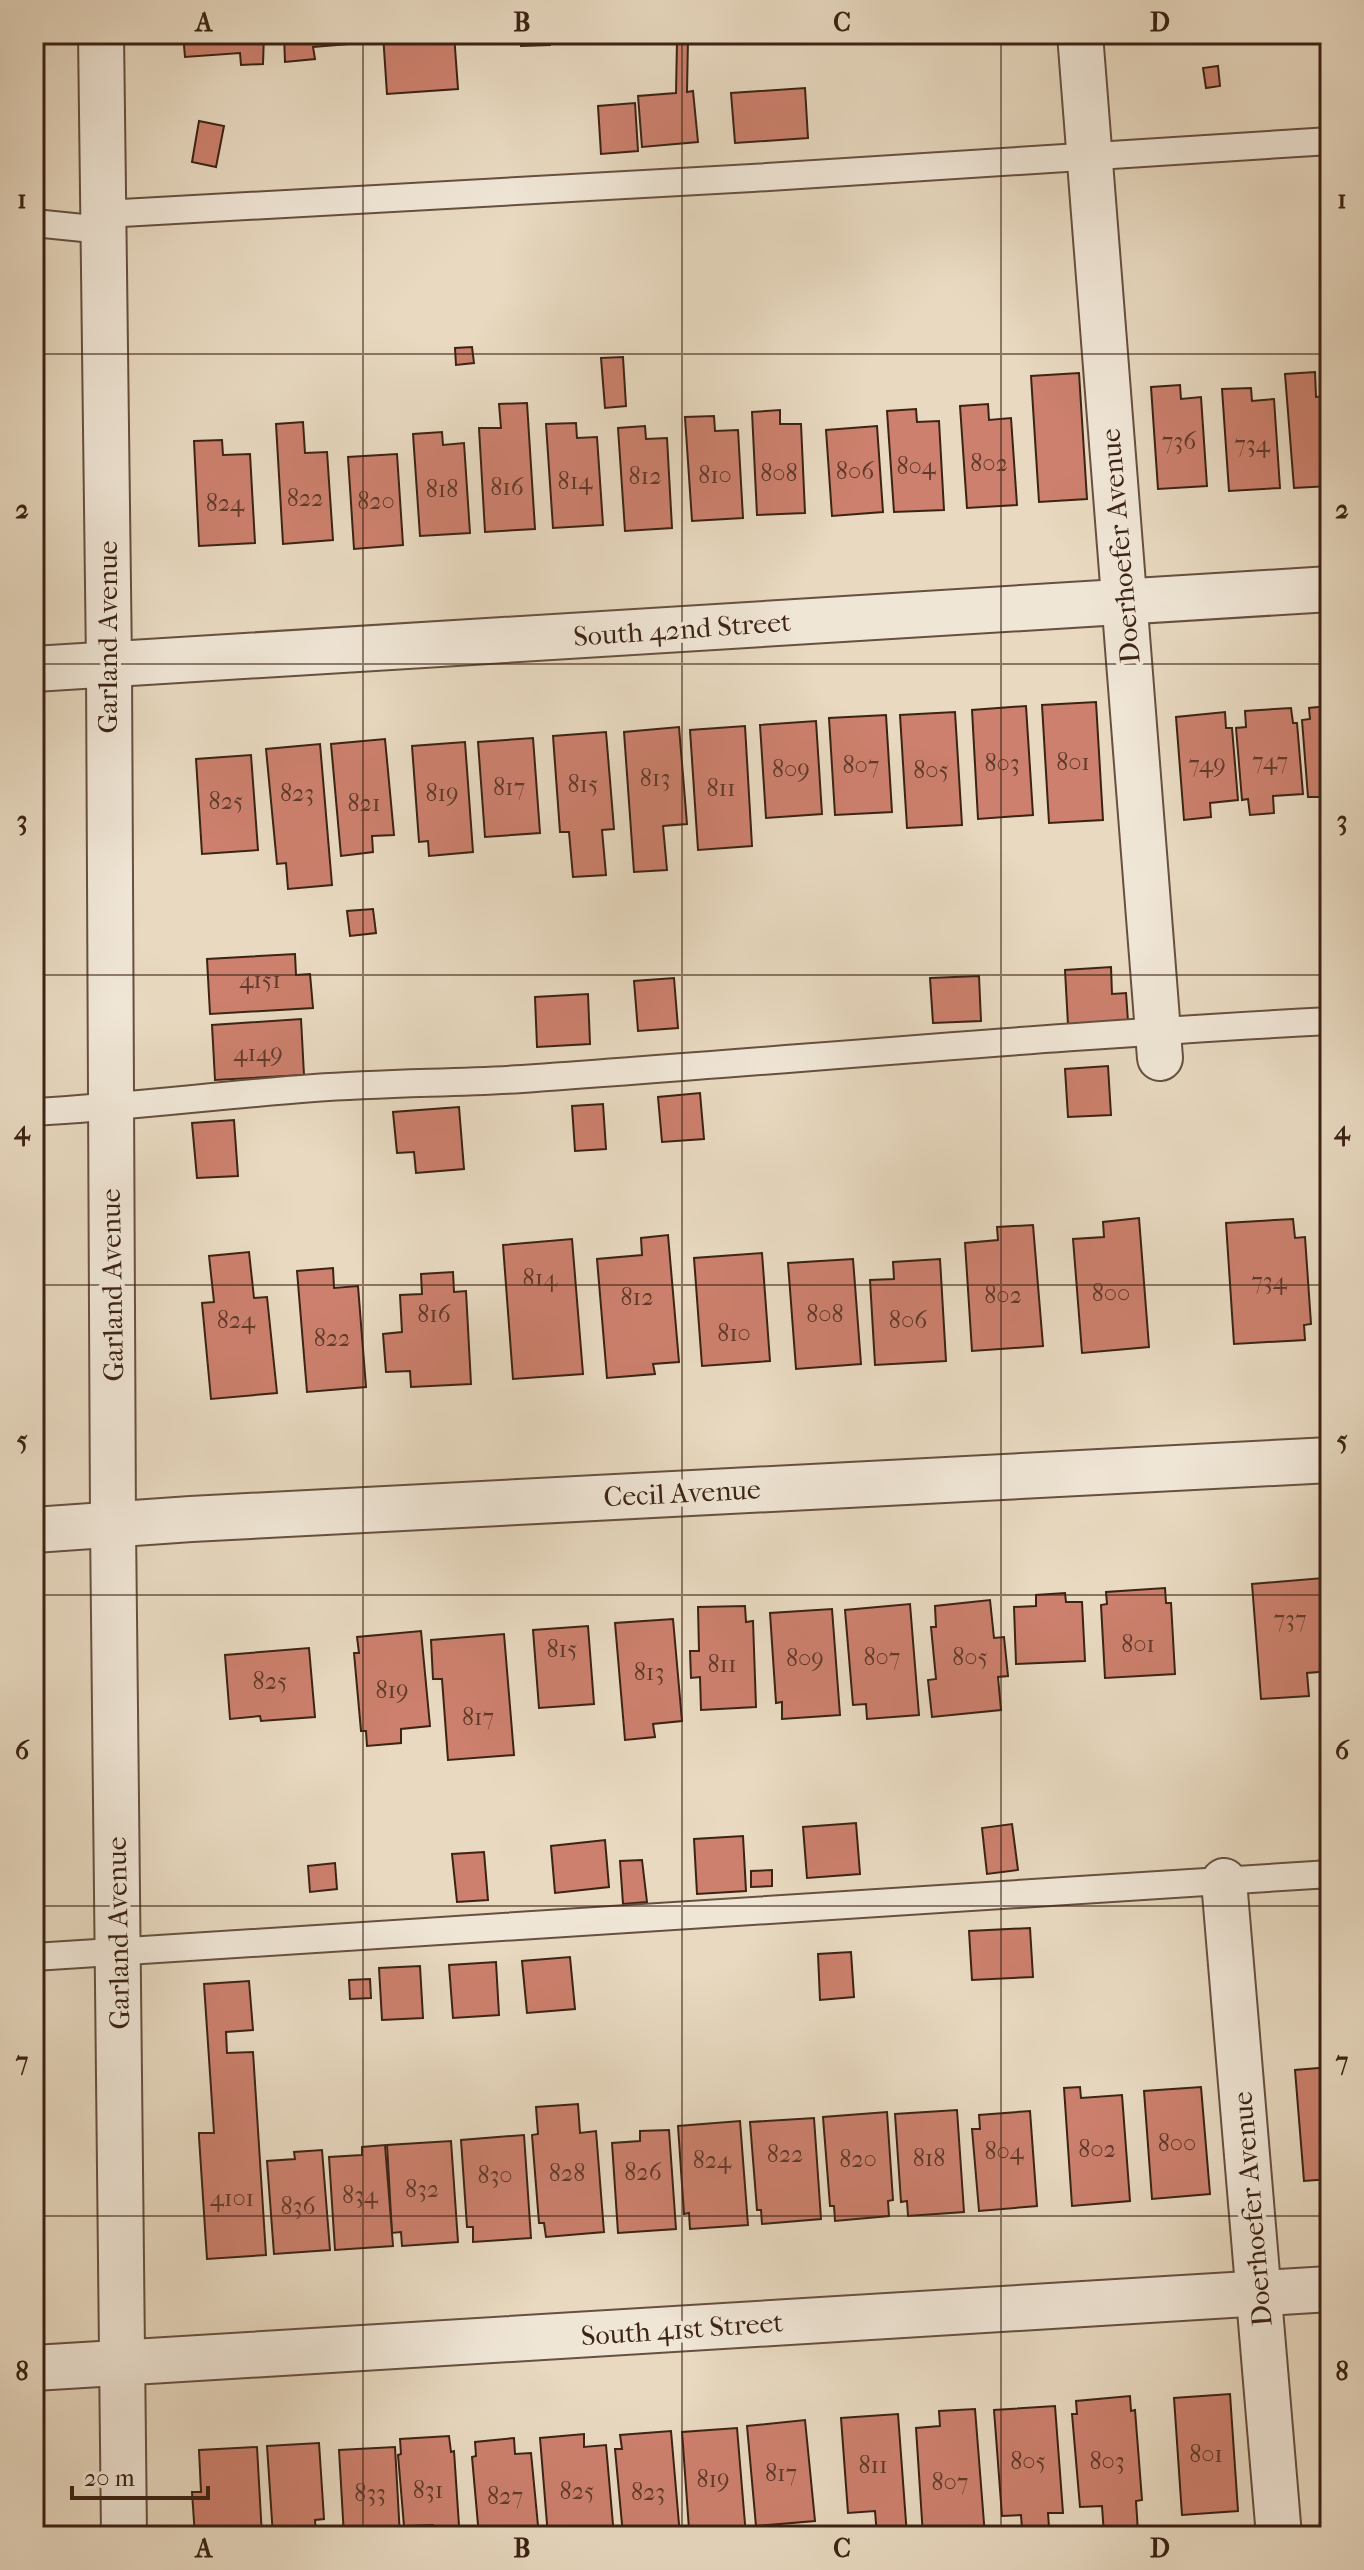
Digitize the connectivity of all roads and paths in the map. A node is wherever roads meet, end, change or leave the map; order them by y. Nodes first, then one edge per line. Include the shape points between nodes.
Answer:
1 (101, 34) edge
2 (1080, 34) edge
3 (1330, 141) edge
4 (1089, 158) junction
5 (104, 222) junction
6 (34, 223) edge
7 (1330, 589) edge
8 (1124, 602) junction
9 (109, 664) junction
10 (34, 669) edge
11 (1330, 1021) edge
12 (1160, 1044) junction
13 (110, 1108) junction
14 (34, 1112) edge
15 (1330, 1460) edge
16 (113, 1525) junction
17 (34, 1530) edge
18 (1330, 1874) edge
19 (1224, 1881) junction
20 (118, 1952) junction
21 (34, 1957) edge
22 (1330, 2289) edge
23 (1260, 2293) junction
24 (122, 2364) junction
25 (34, 2368) edge
26 (124, 2536) edge
27 (1279, 2536) edge

1 - 5 street, Garland Avenue
2 - 4 street, Doerhoefer Avenue
3 - 4 lane
4 - 5 lane
4 - 8 street, Doerhoefer Avenue
5 - 6 lane
5 - 9 street, Garland Avenue
7 - 8 street, South 42nd Street
8 - 9 street, South 42nd Street
8 - 12 street, Doerhoefer Avenue
9 - 10 street, South 42nd Street
9 - 13 street, Garland Avenue
11 - 12 lane
12 - 13 lane via 317,1088
13 - 14 lane
13 - 16 street, Garland Avenue
15 - 16 street, Cecil Avenue
16 - 17 street, Cecil Avenue
16 - 20 street, Garland Avenue
18 - 19 lane
19 - 20 lane
19 - 23 street, Doerhoefer Avenue
20 - 21 lane
20 - 24 street, Garland Avenue
22 - 23 street, South 41st Street
23 - 24 street, South 41st Street
23 - 27 street, Doerhoefer Avenue
24 - 25 street, South 41st Street
24 - 26 street, Garland Avenue

